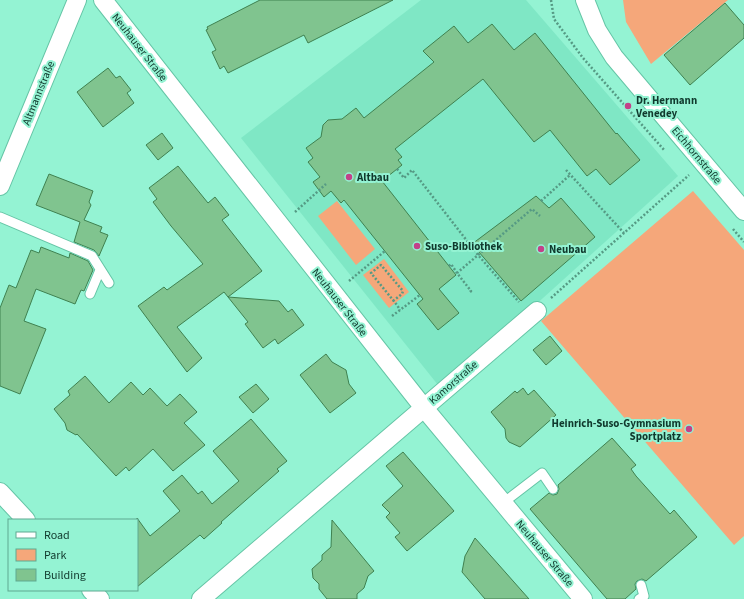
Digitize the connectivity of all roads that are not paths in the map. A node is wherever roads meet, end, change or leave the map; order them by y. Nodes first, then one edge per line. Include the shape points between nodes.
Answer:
1 (77, 0) edge
2 (103, 0) edge
3 (585, 0) edge
4 (0, 186) edge
5 (744, 211) edge
6 (0, 218) edge
7 (100, 270) junction
8 (109, 283) dead end
9 (90, 294) dead end
10 (534, 313) road end
11 (424, 408) junction
12 (554, 489) dead end
13 (0, 492) edge
14 (503, 503) junction
15 (25, 519) edge
16 (641, 585) dead end
17 (93, 591) edge
18 (100, 599) edge
19 (201, 599) edge
20 (583, 599) edge
21 (640, 599) edge

1 - 4 street, Altmannstraße
2 - 11 street, Neuhauser Straße
3 - 5 street, Eichhornstraße via 597,30 614,57
6 - 7 lane via 92,256
7 - 8 lane
7 - 9 lane
10 - 11 street, Kamorstraße
11 - 14 street, Neuhauser Straße
11 - 19 street, Kamorstraße
12 - 14 lane via 542,472
13 - 15 street
14 - 20 street, Neuhauser Straße
16 - 21 lane via 644,596
17 - 18 street

